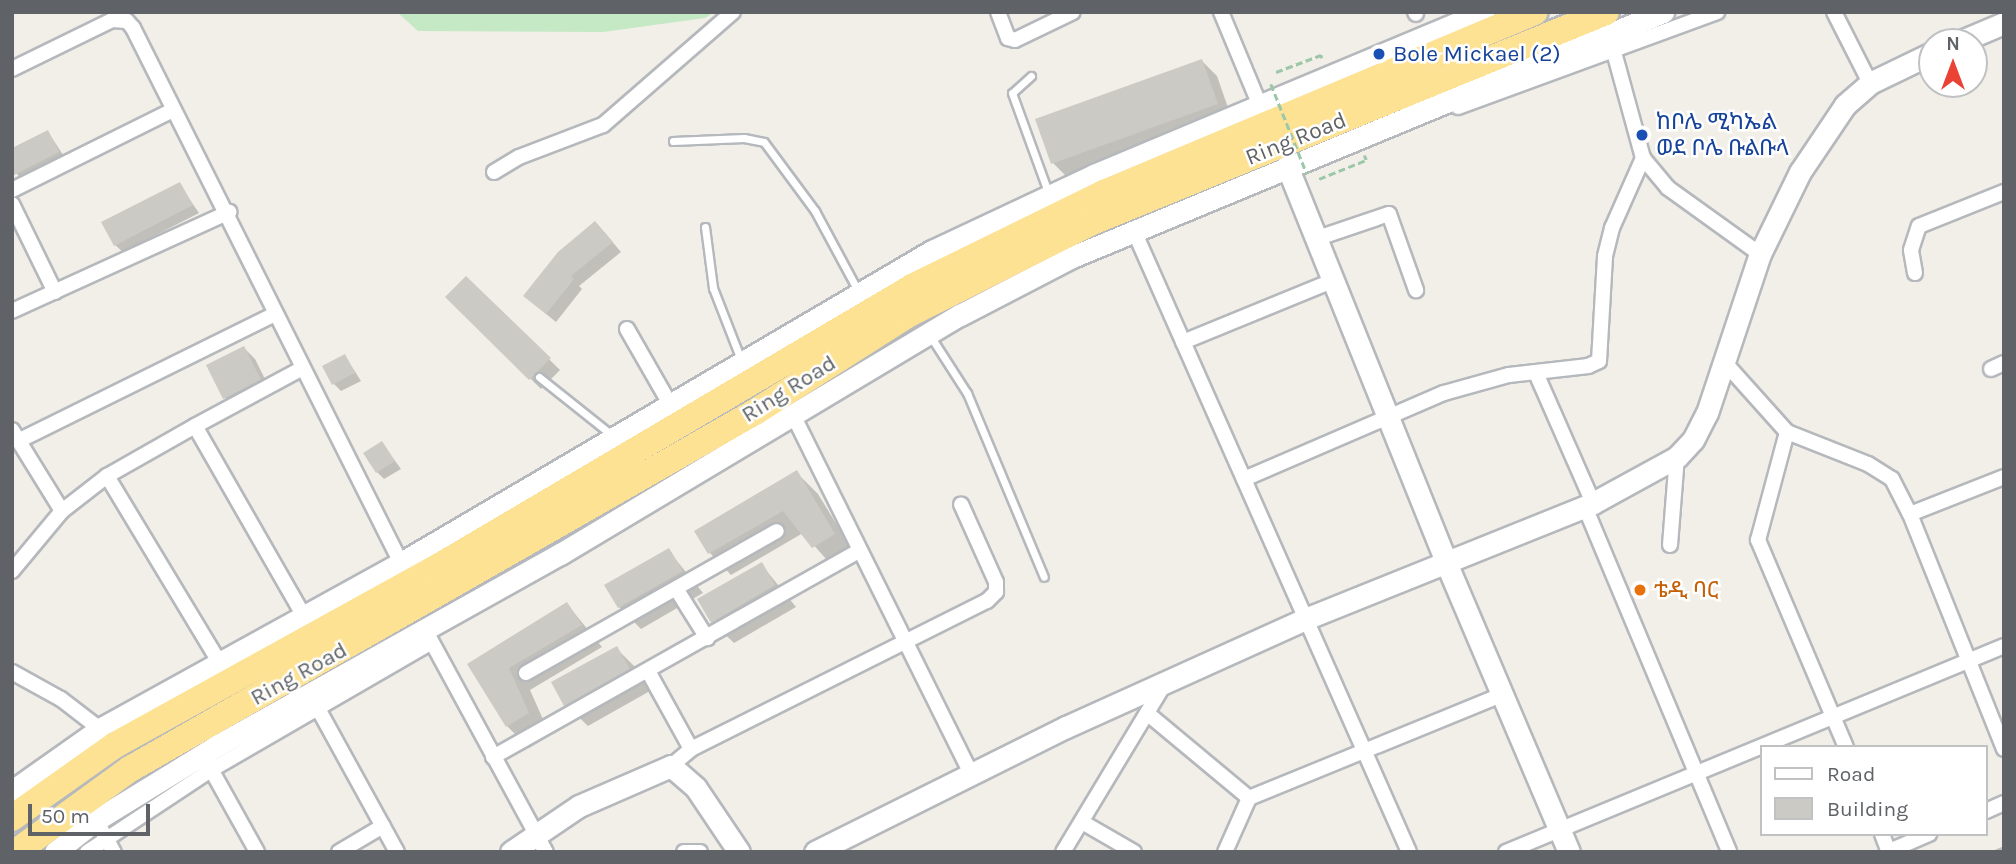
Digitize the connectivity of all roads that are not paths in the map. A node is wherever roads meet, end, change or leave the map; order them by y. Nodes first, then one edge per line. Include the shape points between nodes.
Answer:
1 (733, 12) edge
2 (998, 12) edge
3 (1073, 12) edge
4 (1221, 12) edge
5 (1484, 12) edge
6 (1534, 12) edge
7 (1606, 12) edge
8 (1663, 12) edge
9 (1717, 12) edge
10 (1834, 12) edge
11 (1614, 52) junction
12 (1918, 60) edge
13 (12, 69) edge
14 (1031, 76) dead end
15 (1870, 83) junction
16 (1261, 108) junction
17 (173, 110) junction
18 (1359, 135) junction
19 (673, 141) dead end
20 (1643, 158) junction
21 (1297, 170) junction
22 (494, 172) dead end
23 (12, 190) edge
24 (2004, 192) edge
25 (1049, 195) junction
26 (12, 204) edge
27 (229, 212) junction
28 (705, 227) dead end
29 (1134, 231) junction
30 (1315, 239) junction
31 (1760, 254) junction
32 (1915, 273) dead end
33 (1332, 281) junction
34 (1416, 290) dead end
35 (858, 291) junction
36 (55, 292) junction
37 (12, 311) edge
38 (273, 315) junction
39 (627, 329) dead end
40 (928, 333) junction
41 (1182, 342) junction
42 (742, 362) junction
43 (1726, 364) junction
44 (301, 369) junction
45 (1536, 373) junction
46 (539, 377) dead end
47 (670, 404) junction
48 (793, 415) junction
49 (1388, 418) junction
50 (195, 426) junction
51 (1787, 432) junction
52 (16, 435) edge
53 (615, 438) junction
54 (1677, 457) junction
55 (107, 476) junction
56 (2004, 477) edge
57 (1244, 479) junction
58 (961, 504) dead end
59 (1589, 505) junction
60 (62, 511) junction
61 (1910, 514) junction
62 (777, 531) dead end
63 (1670, 545) dead end
64 (860, 550) junction
65 (1445, 560) junction
66 (401, 563) junction
67 (12, 571) edge
68 (1044, 577) dead end
69 (677, 590) junction
70 (304, 616) junction
71 (1306, 619) junction
72 (429, 636) junction
73 (706, 638) junction
74 (904, 641) junction
75 (2004, 646) edge
76 (1967, 661) junction
77 (219, 663) junction
78 (648, 671) junction
79 (12, 672) edge
80 (526, 673) dead end
81 (1166, 684) junction
82 (1502, 695) junction
83 (315, 702) junction
84 (1147, 713) junction
85 (1833, 714) junction
86 (100, 729) junction
87 (1760, 745) edge
88 (1761, 745) edge
89 (1845, 745) edge
90 (691, 749) junction
91 (2004, 749) edge
92 (1364, 750) junction
93 (493, 757) junction
94 (207, 762) junction
95 (671, 766) junction
96 (1696, 773) junction
97 (971, 774) junction
98 (12, 791) edge
99 (1249, 798) junction
100 (2004, 803) edge
101 (1988, 810) edge
102 (12, 818) edge
103 (96, 820) junction
104 (1082, 821) junction
105 (383, 826) junction
106 (1559, 829) junction
107 (1924, 836) edge
108 (540, 843) edge
109 (110, 846) edge
110 (1889, 851) edge
111 (16, 852) edge
112 (55, 852) edge
113 (87, 852) edge
114 (257, 852) edge
115 (340, 852) edge
116 (397, 852) edge
117 (511, 852) edge
118 (684, 852) edge
119 (700, 852) edge
120 (739, 852) edge
121 (815, 852) edge
122 (1063, 852) edge
123 (1134, 852) edge
124 (1225, 852) edge
125 (1409, 852) edge
126 (1506, 852) edge
127 (1569, 852) edge
128 (1729, 852) edge

1 - 22 street via 603,125 519,157
2 - 3 street via 1008,38 1015,40
4 - 16 street
5 - 16 street
6 - 102 highway, Ring Road via 1104,193 914,286 436,568 115,745
7 - 111 highway, Ring Road via 1092,222 909,314 743,419 130,769
8 - 18 street
9 - 11 street
10 - 15 street
11 - 18 street via 1431,117
11 - 20 street
12 - 15 street
13 - 17 street via 120,19 133,28
14 - 25 lane via 1012,93
15 - 31 street via 1845,105 1800,172
16 - 25 street
17 - 23 street
17 - 27 street
18 - 21 street
19 - 35 lane via 744,138 764,142 815,211
20 - 31 street via 1668,188
20 - 45 street via 1612,228 1605,256 1602,357 1588,366
21 - 29 street
21 - 30 street
24 - 32 street via 1919,226 1910,250
25 - 35 street
26 - 36 street
27 - 36 street
27 - 38 street
28 - 42 lane via 713,288
29 - 40 street via 1072,257
29 - 41 street
30 - 33 street
30 - 34 street via 1389,214
31 - 43 street
33 - 41 street
33 - 49 street
35 - 42 street
36 - 37 street
38 - 44 street
38 - 52 street
39 - 47 street
40 - 48 street
40 - 68 lane via 967,393
41 - 57 street
42 - 47 street
43 - 51 street
43 - 54 street via 1693,440
44 - 50 street
44 - 66 street
45 - 49 street via 1482,381
45 - 59 street
46 - 53 lane
47 - 53 street
48 - 64 street
48 - 72 street
49 - 57 street
49 - 65 street
50 - 55 street
50 - 70 street
51 - 61 street via 1884,472
51 - 85 street via 1758,540
52 - 60 street
53 - 66 street
54 - 59 street
54 - 63 street
55 - 60 street
55 - 77 street
56 - 61 street
57 - 71 street
58 - 74 street via 996,582 996,592 987,601
59 - 65 street
59 - 96 street
60 - 67 street
61 - 76 street
62 - 69 street
64 - 73 street
64 - 74 street
65 - 71 street
65 - 82 street
66 - 70 street
69 - 73 street
69 - 80 street
70 - 77 street
71 - 81 street
71 - 92 street
72 - 83 street
72 - 93 street
73 - 78 street
74 - 90 street
74 - 97 street
75 - 76 street
76 - 85 street
76 - 91 street
77 - 86 street
78 - 90 street
78 - 93 street
79 - 86 street via 61,699
81 - 84 street
81 - 97 street
82 - 92 street
82 - 106 street
83 - 94 street
83 - 105 street
84 - 99 street
84 - 104 street
85 - 88 street
85 - 89 street
86 - 98 street
87 - 96 street
90 - 95 street
92 - 99 street
92 - 125 street
93 - 108 street
94 - 103 street
94 - 109 street
94 - 114 street
95 - 108 street via 579,806
95 - 120 street via 696,788
96 - 106 street
96 - 128 street
97 - 121 street
99 - 124 street
100 - 101 street
103 - 109 street
103 - 112 street
104 - 122 street
104 - 123 street
105 - 115 street
105 - 116 street
106 - 126 street
106 - 127 street
107 - 110 street
108 - 117 street
109 - 113 street
118 - 119 street

